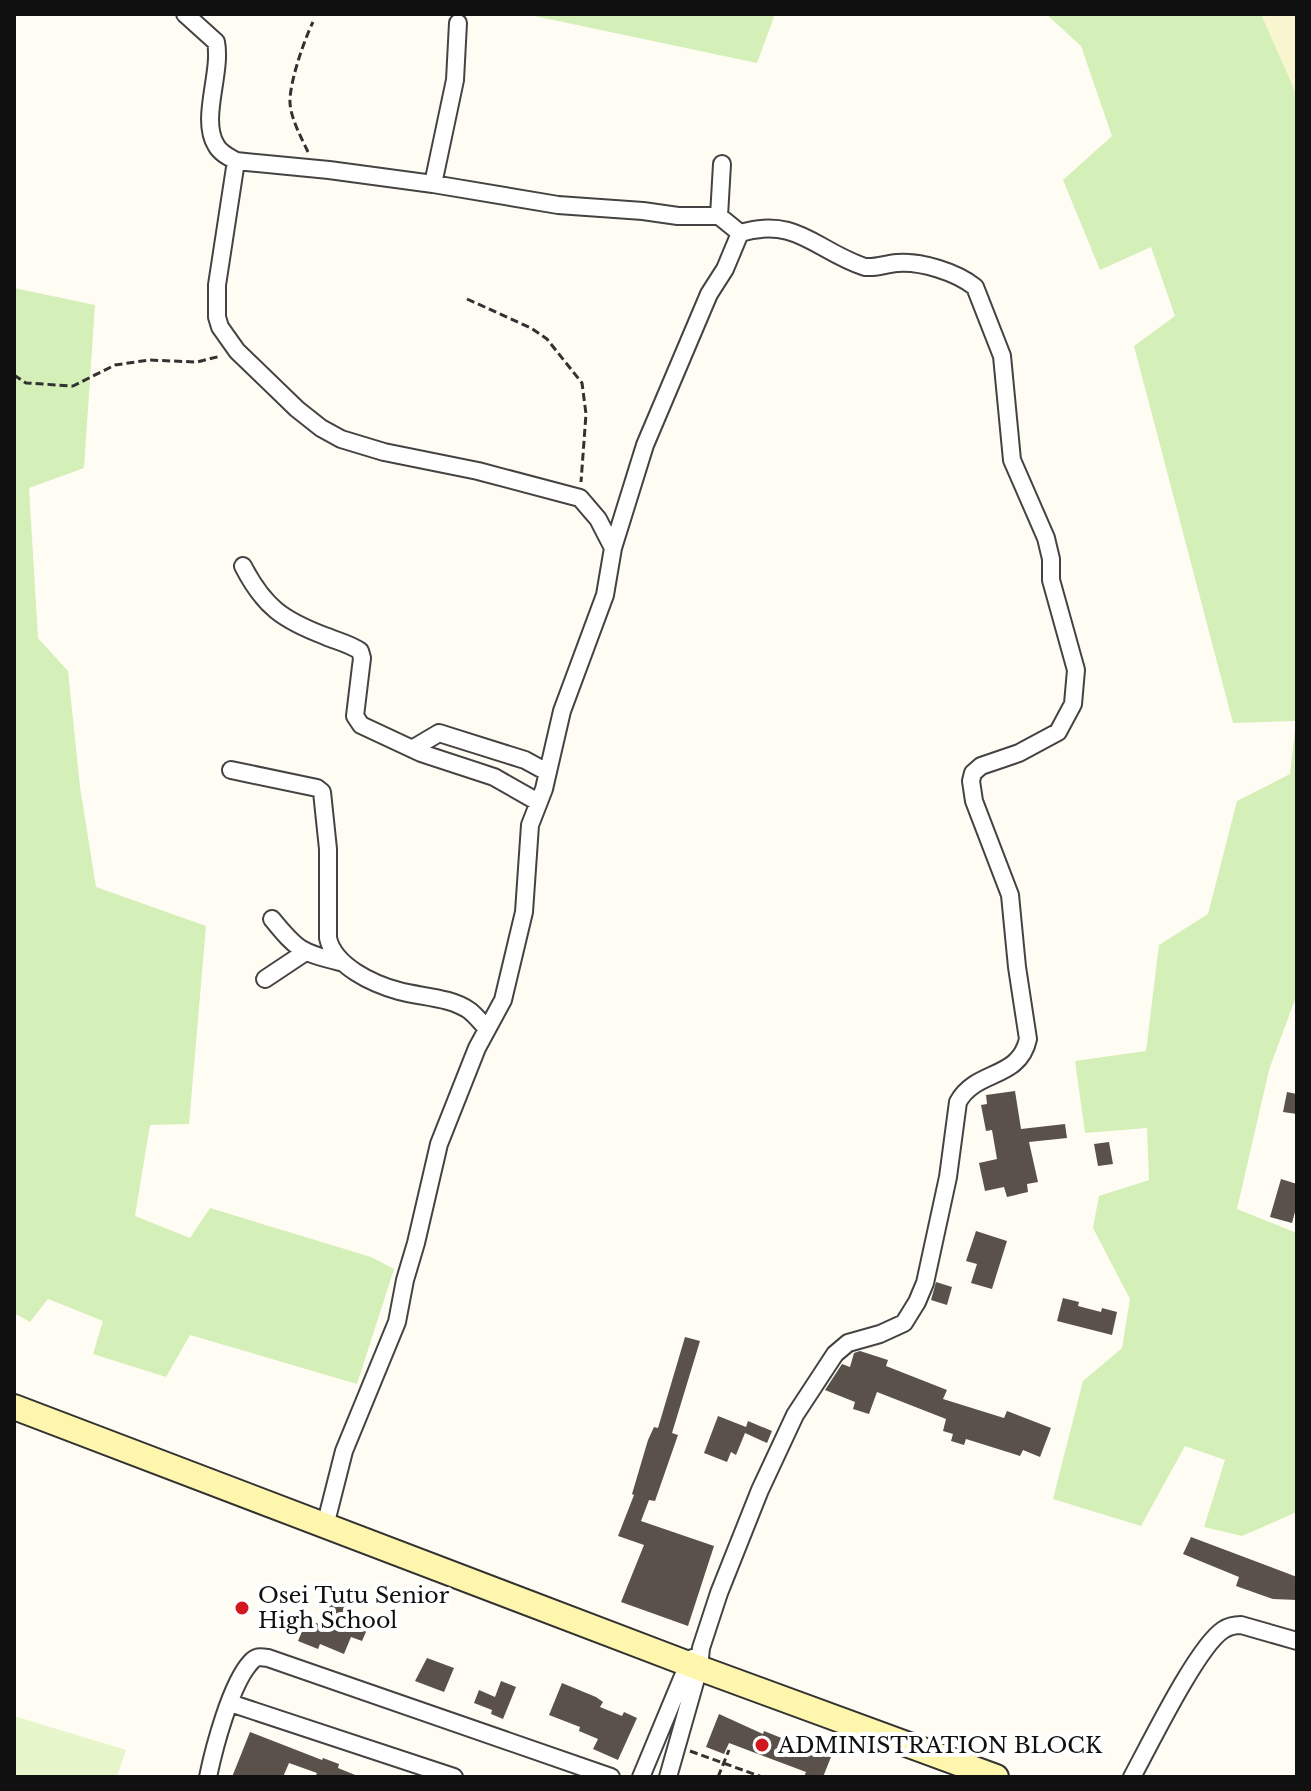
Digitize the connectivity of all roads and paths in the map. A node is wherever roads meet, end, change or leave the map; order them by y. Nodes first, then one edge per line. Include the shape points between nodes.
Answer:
1 (185, 14) edge
2 (313, 22) dead end
3 (458, 23) dead end
4 (236, 161) junction
5 (722, 164) dead end
6 (329, 170) junction
7 (433, 184) junction
8 (719, 216) junction
9 (740, 233) junction
10 (467, 299) dead end
11 (237, 351) junction
12 (14, 375) edge
13 (580, 498) junction
14 (613, 548) junction
15 (243, 566) dead end
16 (412, 749) junction
17 (231, 770) dead end
18 (547, 772) junction
19 (538, 802) junction
20 (272, 919) dead end
21 (304, 953) junction
22 (340, 962) junction
23 (265, 979) dead end
24 (487, 1029) junction
25 (14, 1407) edge
26 (325, 1526) junction
27 (1297, 1641) edge
28 (696, 1660) junction
29 (230, 1703) junction
30 (677, 1746) junction
31 (729, 1750) dead end
32 (402, 1760) junction
33 (724, 1763) junction
34 (208, 1777) edge
35 (396, 1777) edge
36 (454, 1777) edge
37 (611, 1777) edge
38 (641, 1777) edge
39 (668, 1777) edge
40 (718, 1777) edge
41 (762, 1777) edge
42 (996, 1777) edge
43 (1132, 1777) edge

1 - 4 street via 216,42 211,128 216,146
2 - 6 path via 289,100 311,156
3 - 7 street via 455,80
4 - 6 street
4 - 11 street via 217,317
5 - 8 street
6 - 7 street
7 - 8 street via 558,205
8 - 9 street
9 - 14 street via 652,428
9 - 28 street via 778,227 865,267 919,264 975,287 1002,356 1012,460 1046,538 1076,685 1058,732 981,766 971,781 1010,895 1026,1048 1017,1062 963,1093 935,1239 917,1302 904,1323 848,1343 835,1354 795,1415 760,1490
10 - 13 path via 547,339 582,383 586,440
11 - 12 path via 197,362 115,365 73,386 26,383
11 - 13 street via 297,409 341,439
13 - 14 street
14 - 18 street via 605,595 562,711
15 - 16 street via 273,610 360,651 357,721
16 - 18 street via 439,733
16 - 19 street via 494,777
17 - 22 street via 322,792 328,938
18 - 19 street
19 - 24 street via 530,825 522,923 503,1000
20 - 21 street
21 - 22 street
21 - 23 street
22 - 24 street via 395,990 469,1010
24 - 26 street via 439,1144 397,1322 344,1451
25 - 26 street
26 - 28 street
27 - 43 street via 1241,1625 1224,1629 1171,1705
28 - 30 street
28 - 38 street
28 - 42 street
29 - 32 street
29 - 34 street
29 - 37 street via 251,1662 268,1658
30 - 33 path
30 - 39 street
31 - 33 path
32 - 35 street
32 - 36 street
33 - 40 path
33 - 41 path

